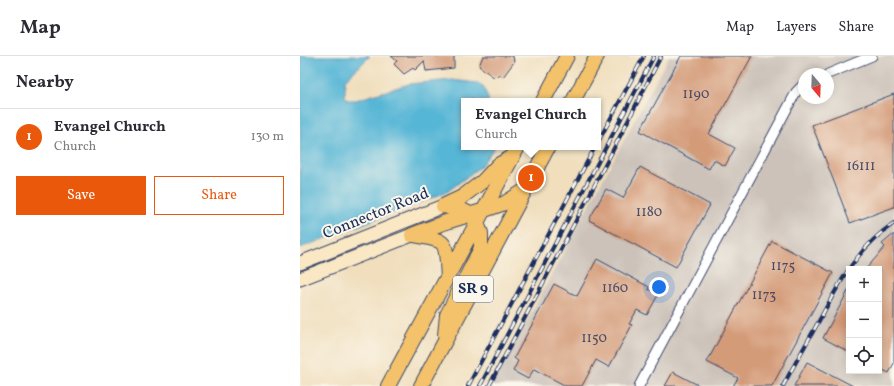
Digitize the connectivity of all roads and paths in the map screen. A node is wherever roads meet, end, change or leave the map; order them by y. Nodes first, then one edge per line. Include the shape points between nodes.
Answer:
1 (597, 56) edge
2 (872, 56) edge
3 (563, 59) edge
4 (834, 72) edge
5 (798, 90) edge
6 (544, 98) edge
7 (575, 98) edge
8 (546, 150) edge
9 (515, 152) edge
10 (525, 191) junction
11 (443, 206) junction
12 (485, 210) junction
13 (473, 219) junction
14 (412, 235) junction
15 (300, 263) edge
16 (448, 277) junction
17 (300, 280) edge
18 (444, 342) junction
19 (388, 386) edge
20 (421, 386) edge
21 (639, 386) edge

1 - 7 main road
2 - 4 street
3 - 6 main road
5 - 21 street
8 - 10 main road, SR 9
9 - 11 main road via 462,197
9 - 12 main road
10 - 12 main road via 505,203
10 - 18 main road, SR 9
11 - 13 main road via 460,209
11 - 15 main road, Connector Road
12 - 13 main road
13 - 14 main road via 443,222
13 - 16 main road, SR 9
13 - 18 main road via 481,234 481,248 447,315
14 - 16 main road via 440,240 447,254
14 - 17 main road, Connector Road
16 - 19 main road, SR 9
18 - 20 main road, SR 9

